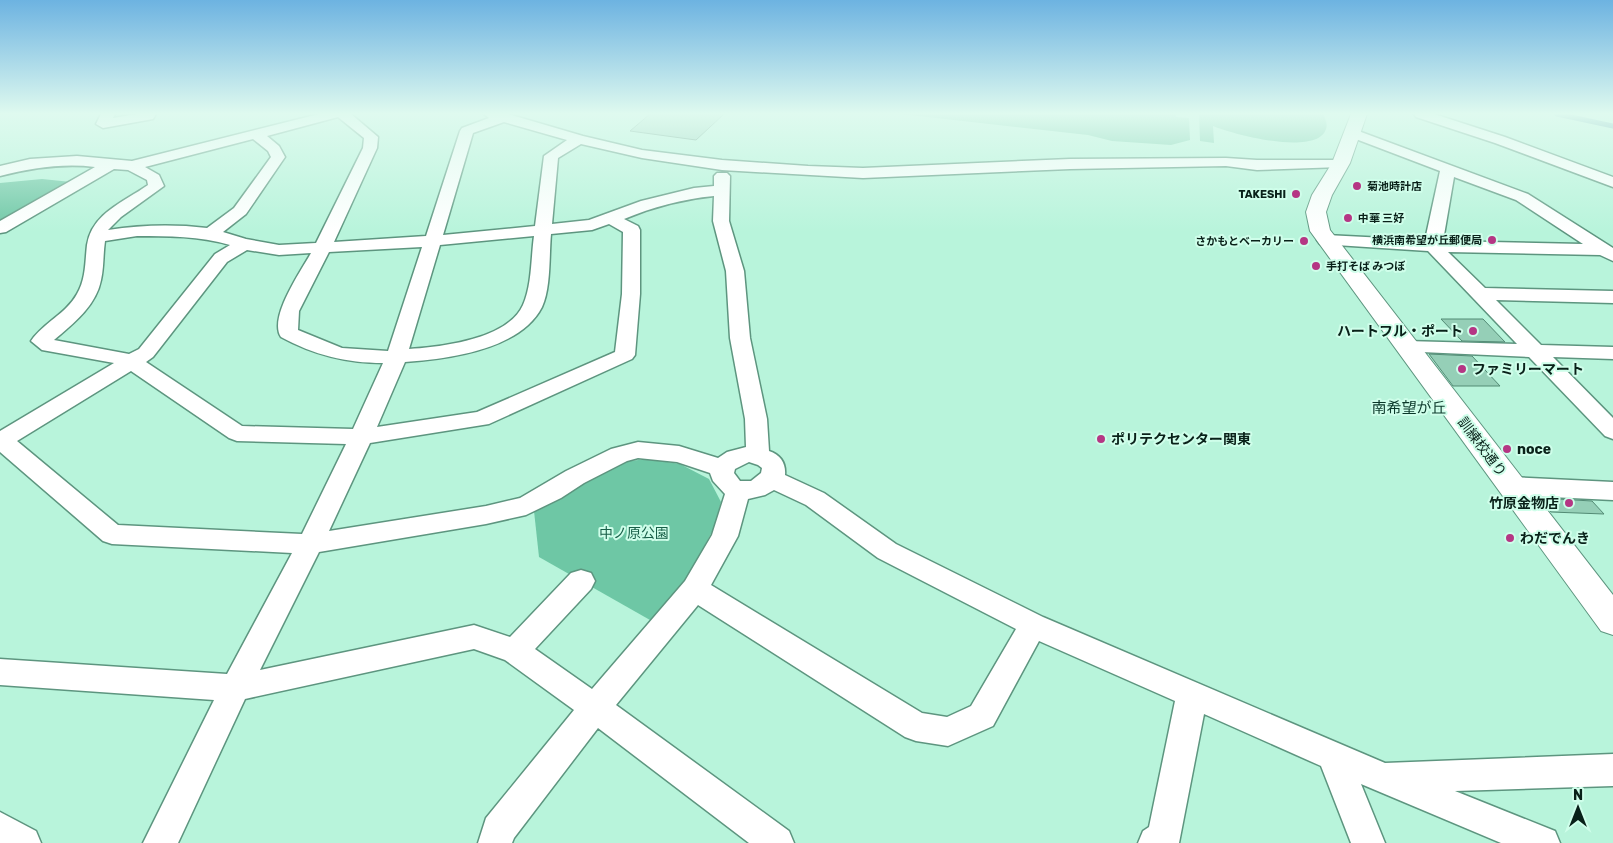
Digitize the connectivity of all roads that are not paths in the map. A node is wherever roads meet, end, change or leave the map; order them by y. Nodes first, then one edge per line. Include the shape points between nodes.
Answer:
1 (181, 153) edge
2 (276, 153) edge
3 (367, 153) edge
4 (460, 153) edge
5 (555, 153) edge
6 (639, 153) edge
7 (1345, 153) edge
8 (1415, 153) edge
9 (1536, 153) edge
10 (1341, 163) junction
11 (109, 164) junction
12 (722, 164) junction
13 (132, 166) junction
14 (0, 170) edge
15 (1448, 170) junction
16 (1613, 182) edge
17 (722, 190) junction
18 (612, 219) junction
19 (0, 228) edge
20 (542, 231) junction
21 (210, 234) junction
22 (98, 238) junction
23 (1326, 240) junction
24 (431, 241) junction
25 (244, 244) junction
26 (1433, 246) junction
27 (322, 249) junction
28 (1610, 252) edge
29 (1481, 294) junction
30 (1613, 297) edge
31 (1406, 347) junction
32 (1536, 351) junction
33 (1613, 354) edge
34 (396, 358) junction
35 (132, 362) junction
36 (1613, 431) edge
37 (5, 434) edge
38 (361, 437) junction
39 (765, 467) junction
40 (731, 479) junction
41 (1511, 486) junction
42 (1613, 491) edge
43 (310, 544) junction
44 (581, 581) dead end
45 (695, 590) junction
46 (1613, 621) edge
47 (1033, 625) junction
48 (514, 651) junction
49 (0, 672) edge
50 (235, 688) junction
51 (1192, 695) junction
52 (595, 708) junction
53 (1333, 756) junction
54 (1613, 770) edge
55 (1381, 777) junction
56 (0, 829) edge
57 (24, 843) edge
58 (160, 843) edge
59 (495, 843) edge
60 (777, 843) edge
61 (1155, 843) edge
62 (1368, 843) edge
63 (1543, 843) edge

1 - 13 street
2 - 21 street via 278,157 240,211
3 - 27 street
4 - 24 street
5 - 20 street via 551,156
6 - 12 street
7 - 10 street, 訓練校通り
8 - 15 street
9 - 16 street
10 - 12 street via 1070,164 863,173
10 - 23 street, 訓練校通り via 1316,212
11 - 13 street
11 - 14 street via 58,161
11 - 19 street
12 - 17 street
13 - 22 street via 154,178 156,186 109,219 99,230
15 - 26 street
15 - 28 street via 1522,198
17 - 18 street via 647,204
17 - 39 street via 721,221 735,271 740,338
18 - 20 street via 592,225
18 - 38 street via 632,230 631,294 625,355 481,418
20 - 24 street
20 - 34 street via 532,308 521,324 500,336 471,346
21 - 22 street via 159,230
21 - 25 street
22 - 35 street via 91,284 72,315 41,341 50,346
23 - 26 street
23 - 31 street, 訓練校通り
24 - 27 street
24 - 34 street
25 - 27 street via 279,250
25 - 35 street via 221,258 146,352
26 - 28 street
26 - 29 street
27 - 34 street via 289,311 288,334 346,355
29 - 30 street
29 - 32 street
31 - 32 street
31 - 41 street, 訓練校通り
32 - 33 street
32 - 36 street
34 - 38 street
35 - 37 street
35 - 38 street via 237,433
37 - 43 street via 112,534
38 - 43 street
39 - 40 street via 762,487 754,490
39 - 40 street via 749,454 732,458
39 - 47 street via 887,551
40 - 43 street via 679,454 638,450 610,459 526,506
40 - 45 street via 725,536
41 - 42 street
41 - 46 street, 訓練校通り
43 - 50 street
44 - 48 street
45 - 47 street via 916,727 948,732 982,716
45 - 52 street
47 - 51 street
48 - 50 street via 474,637
48 - 52 street
49 - 50 street
50 - 58 street
51 - 53 street
51 - 61 street via 1164,838
52 - 59 street via 498,830
52 - 60 street
53 - 55 street
53 - 62 street
54 - 55 street
55 - 63 street
56 - 57 street

